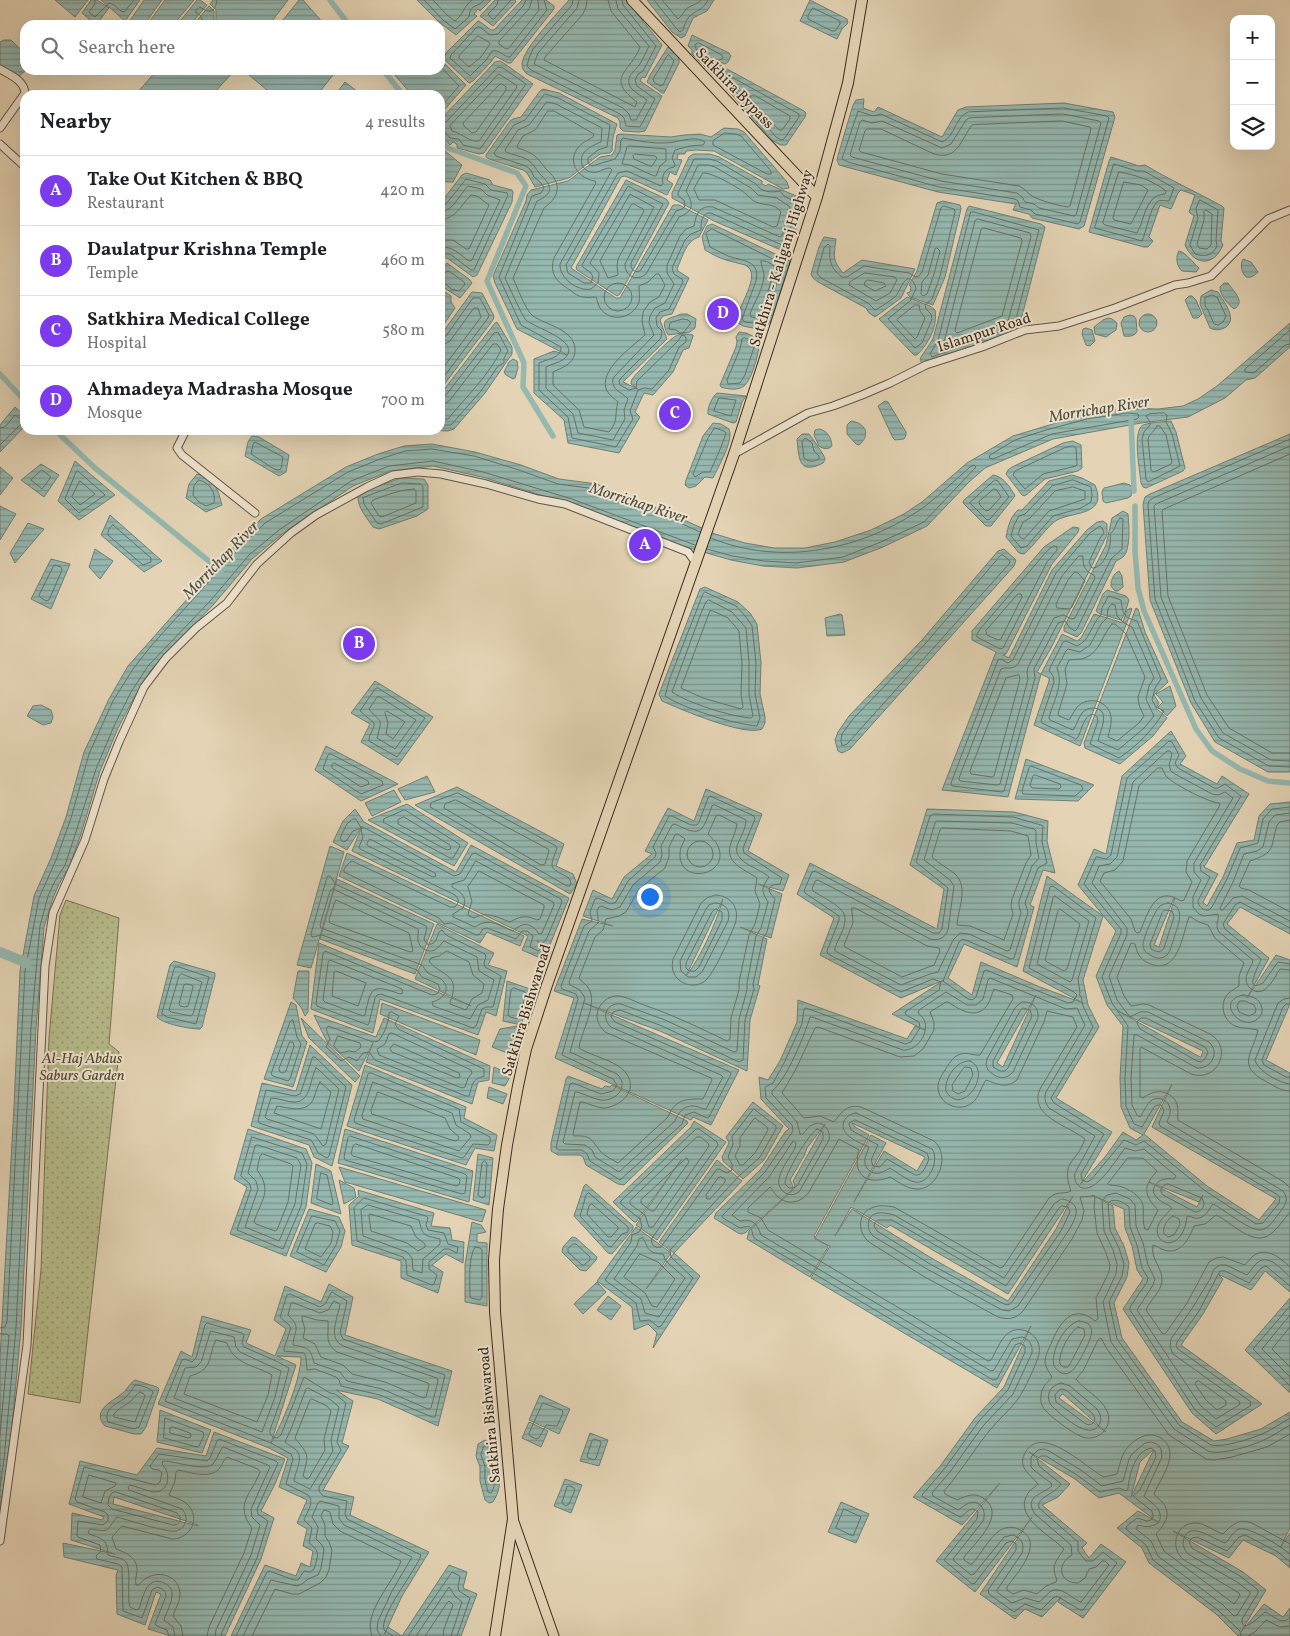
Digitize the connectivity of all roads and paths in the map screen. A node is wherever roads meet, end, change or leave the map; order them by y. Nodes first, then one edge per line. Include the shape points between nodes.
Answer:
1 (632, 0) edge
2 (862, 0) edge
3 (0, 69) edge
4 (24, 90) edge
5 (20, 100) edge
6 (0, 128) edge
7 (0, 144) edge
8 (20, 162) edge
9 (817, 197) junction
10 (1290, 210) edge
11 (184, 435) edge
12 (734, 454) junction
13 (255, 513) dead end
14 (711, 519) joint
15 (696, 562) junction
16 (513, 1519) junction
17 (0, 1541) edge
18 (495, 1636) edge
19 (554, 1636) edge

1 - 9 highway, Satkhira Bypass
2 - 9 highway, Satkhira - Kaliganj Highway via 848,83
3 - 4 street via 19,80
5 - 6 street
7 - 8 street
9 - 12 highway, Satkhira - Kaliganj Highway
10 - 12 street, Islampur Road via 1268,219 1211,276 1175,285 1059,326 1028,330 926,364 870,392 808,413
11 - 13 street via 177,448 182,455
12 - 14 highway, Satkhira - Kaliganj Highway
14 - 15 highway, Satkhira Bishwaroad
15 - 16 highway, Satkhira Bishwaroad via 547,985 526,1049 518,1086 498,1209 494,1260 495,1312
15 - 17 street via 688,552 565,504 441,474 393,475 291,533 257,564 227,602 166,658 144,688 118,742 85,840 53,913 44,966 27,1345
16 - 18 highway, Satkhira Bishwaroad
16 - 19 main road

